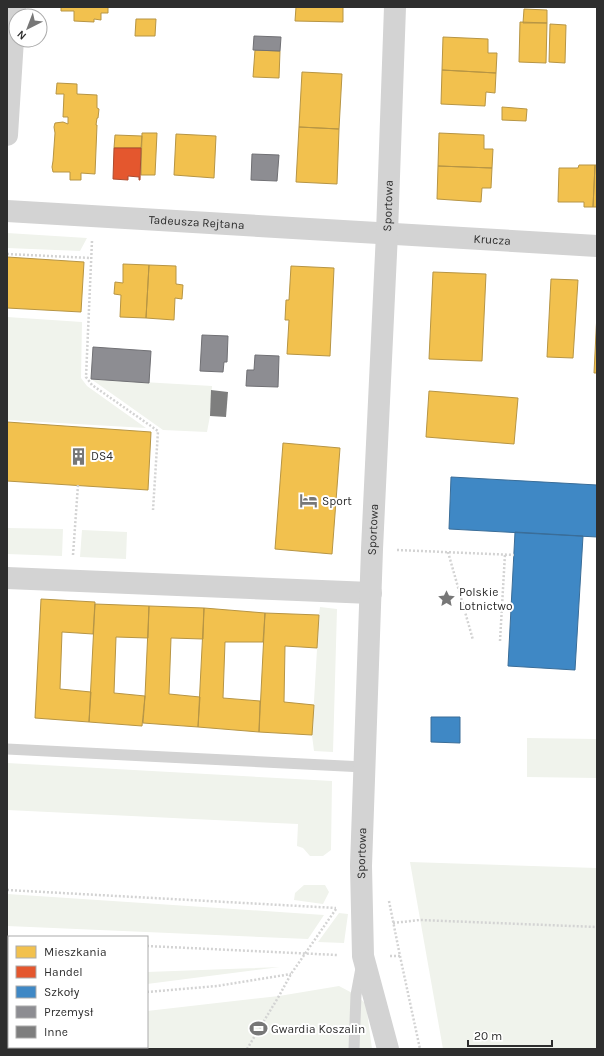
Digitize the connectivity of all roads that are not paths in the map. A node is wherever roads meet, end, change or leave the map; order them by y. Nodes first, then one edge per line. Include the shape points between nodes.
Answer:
1 (15, 7) edge
2 (395, 7) edge
3 (7, 135) edge
4 (7, 211) edge
5 (387, 233) junction
6 (597, 246) edge
7 (7, 578) edge
8 (371, 594) junction
9 (7, 749) edge
10 (364, 767) junction
11 (363, 956) junction
12 (354, 1049) edge
13 (388, 1049) edge

1 - 3 street
2 - 5 street, Sportowa
4 - 5 street, Tadeusza Rejtana
5 - 6 street, Krucza
5 - 8 street, Sportowa
7 - 8 street
8 - 10 street, Sportowa
9 - 10 lane
10 - 11 street, Sportowa via 361,866
11 - 12 lane via 356,995
11 - 13 street, Sportowa

